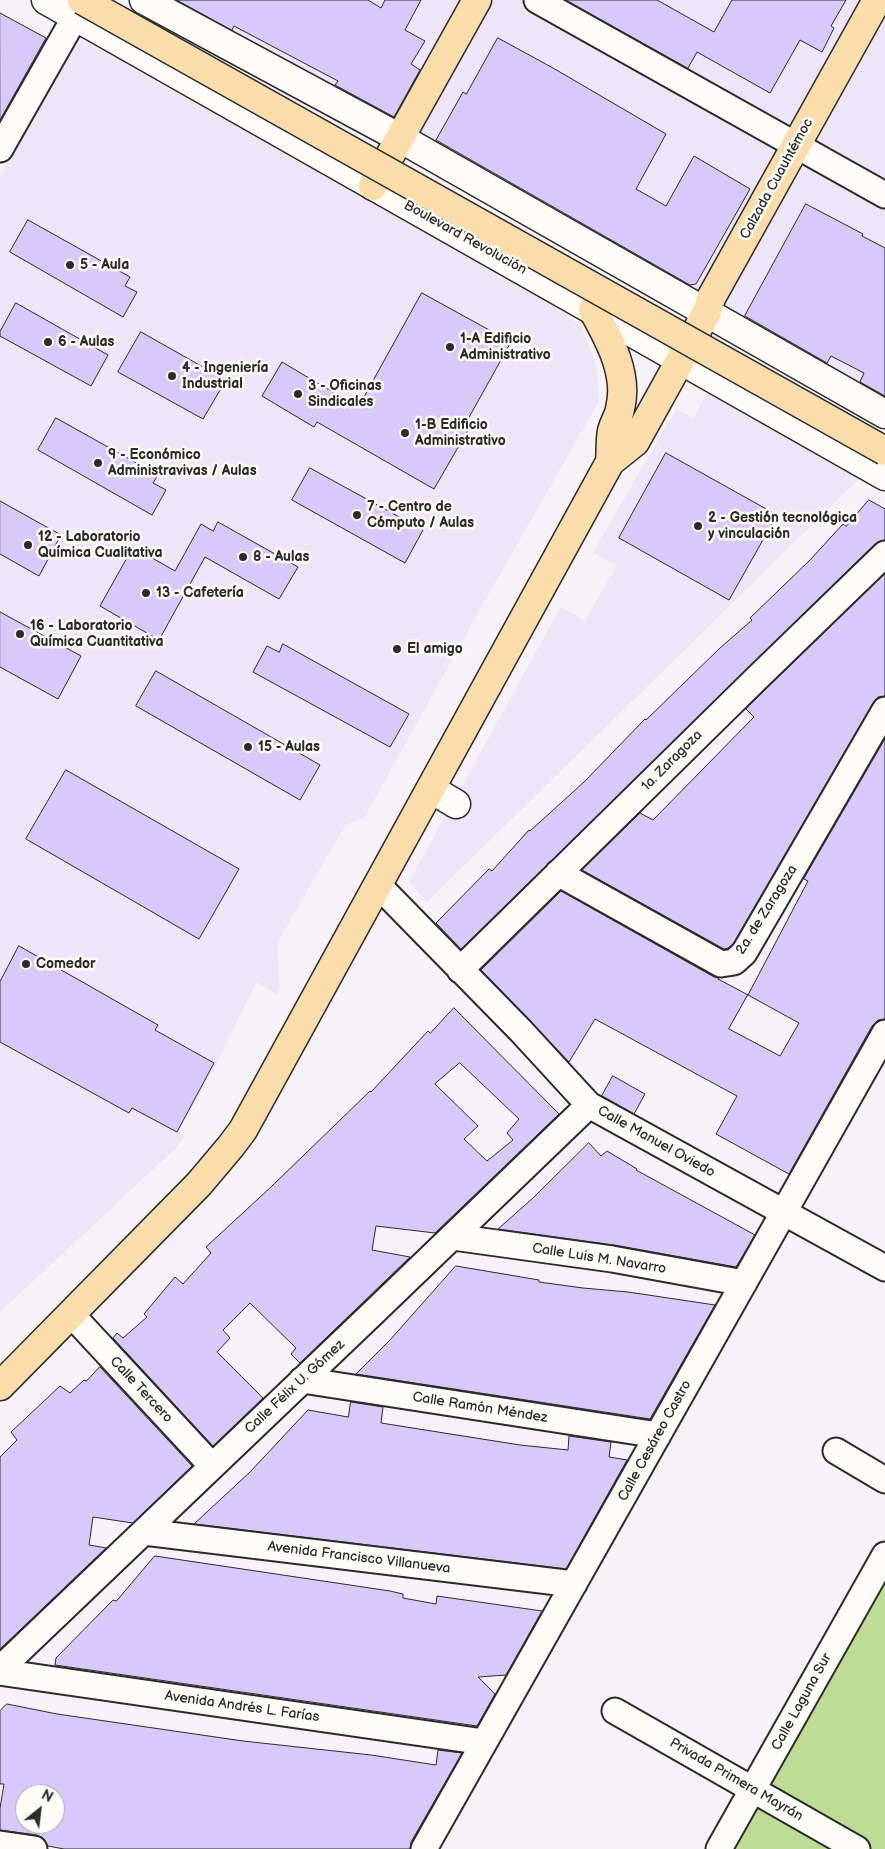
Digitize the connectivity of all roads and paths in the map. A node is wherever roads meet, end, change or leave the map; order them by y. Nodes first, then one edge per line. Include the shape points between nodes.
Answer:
1 (46, 0) edge
2 (110, 0) edge
3 (144, 0) edge
4 (477, 0) edge
5 (537, 0) edge
6 (879, 4) edge
7 (78, 9) edge
8 (400, 138) junction
9 (1, 144) edge
10 (796, 144) junction
11 (373, 186) junction
12 (885, 195) edge
13 (593, 310) junction
14 (706, 312) junction
15 (681, 359) junction
16 (876, 409) edge
17 (885, 434) edge
18 (842, 451) junction
19 (885, 451) edge
20 (610, 462) junction
21 (885, 476) edge
22 (885, 554) edge
23 (885, 710) edge
24 (431, 790) junction
25 (456, 804) dead end
26 (558, 873) junction
27 (378, 885) junction
28 (460, 970) junction
29 (885, 1032) edge
30 (589, 1105) junction
31 (784, 1212) junction
32 (453, 1236) junction
33 (885, 1268) edge
34 (744, 1283) junction
35 (71, 1314) junction
36 (302, 1380) junction
37 (0, 1386) edge
38 (658, 1435) junction
39 (836, 1451) dead end
40 (212, 1466) junction
41 (885, 1480) edge
42 (144, 1532) junction
43 (885, 1555) edge
44 (574, 1584) junction
45 (0, 1670) edge
46 (615, 1711) dead end
47 (484, 1742) junction
48 (753, 1790) junction
49 (0, 1844) edge
50 (34, 1849) edge
51 (424, 1849) edge
52 (720, 1849) edge
53 (857, 1849) edge

1 - 7 main road, Boulevard Revolución
2 - 17 main road
3 - 8 main road
4 - 8 main road
5 - 10 street
6 - 10 main road, Calzada Cuauhtémoc
7 - 9 street
7 - 11 main road, Boulevard Revolución
7 - 19 main road, Boulevard Revolución, bridge
8 - 11 main road
8 - 14 main road
10 - 12 street
10 - 14 main road, Calzada Cuauhtémoc
11 - 13 main road, Boulevard Revolución
13 - 15 main road, Boulevard Revolución
13 - 20 main road via 619,366 622,392 612,430
14 - 15 main road, Calzada Cuauhtémoc
14 - 16 main road
15 - 18 main road, Boulevard Revolución
15 - 20 main road, Calzada Cuauhtémoc via 634,442
16 - 18 main road via 860,404 847,419 842,429
18 - 21 main road, Boulevard Revolución
20 - 24 main road
22 - 26 street, 1a. Zaragoza
23 - 26 street, 2a. de Zaragoza via 744,953 734,962 721,964
24 - 25 main road
24 - 27 main road
26 - 28 street, 1a. Zaragoza
27 - 28 street, Calle Manuel Oviedo
27 - 35 main road via 274,1076 231,1146 199,1184
28 - 30 street, Calle Manuel Oviedo
29 - 31 street, Calle Cesáreo Castro
30 - 31 street, Calle Manuel Oviedo
30 - 32 street, Calle Félix U. Gómez
31 - 33 street, Calle Manuel Oviedo
31 - 34 street, Calle Cesáreo Castro
32 - 34 street, Calle Luis M. Navarro via 612,1259
32 - 36 street, Calle Félix U. Gómez
34 - 38 street, Calle Cesáreo Castro
35 - 37 main road
35 - 40 street, Calle Tercero
36 - 38 street, Calle Ramón Méndez
36 - 40 street, Calle Félix U. Gómez
38 - 44 street, Calle Cesáreo Castro
39 - 41 street
40 - 42 street, Calle Félix U. Gómez
42 - 44 street, Avenida Francisco Villanueva
42 - 45 street, Calle Félix U. Gómez
43 - 48 street, Calle Laguna Sur
44 - 47 street, Calle Cesáreo Castro
45 - 47 street, Avenida Andrés L. Farías
46 - 48 street, Privada Primera Mayrán
47 - 51 street, Calle Cesáreo Castro
48 - 52 street, Calle Laguna Sur
48 - 53 street, Privada Primera Mayrán
49 - 50 street

